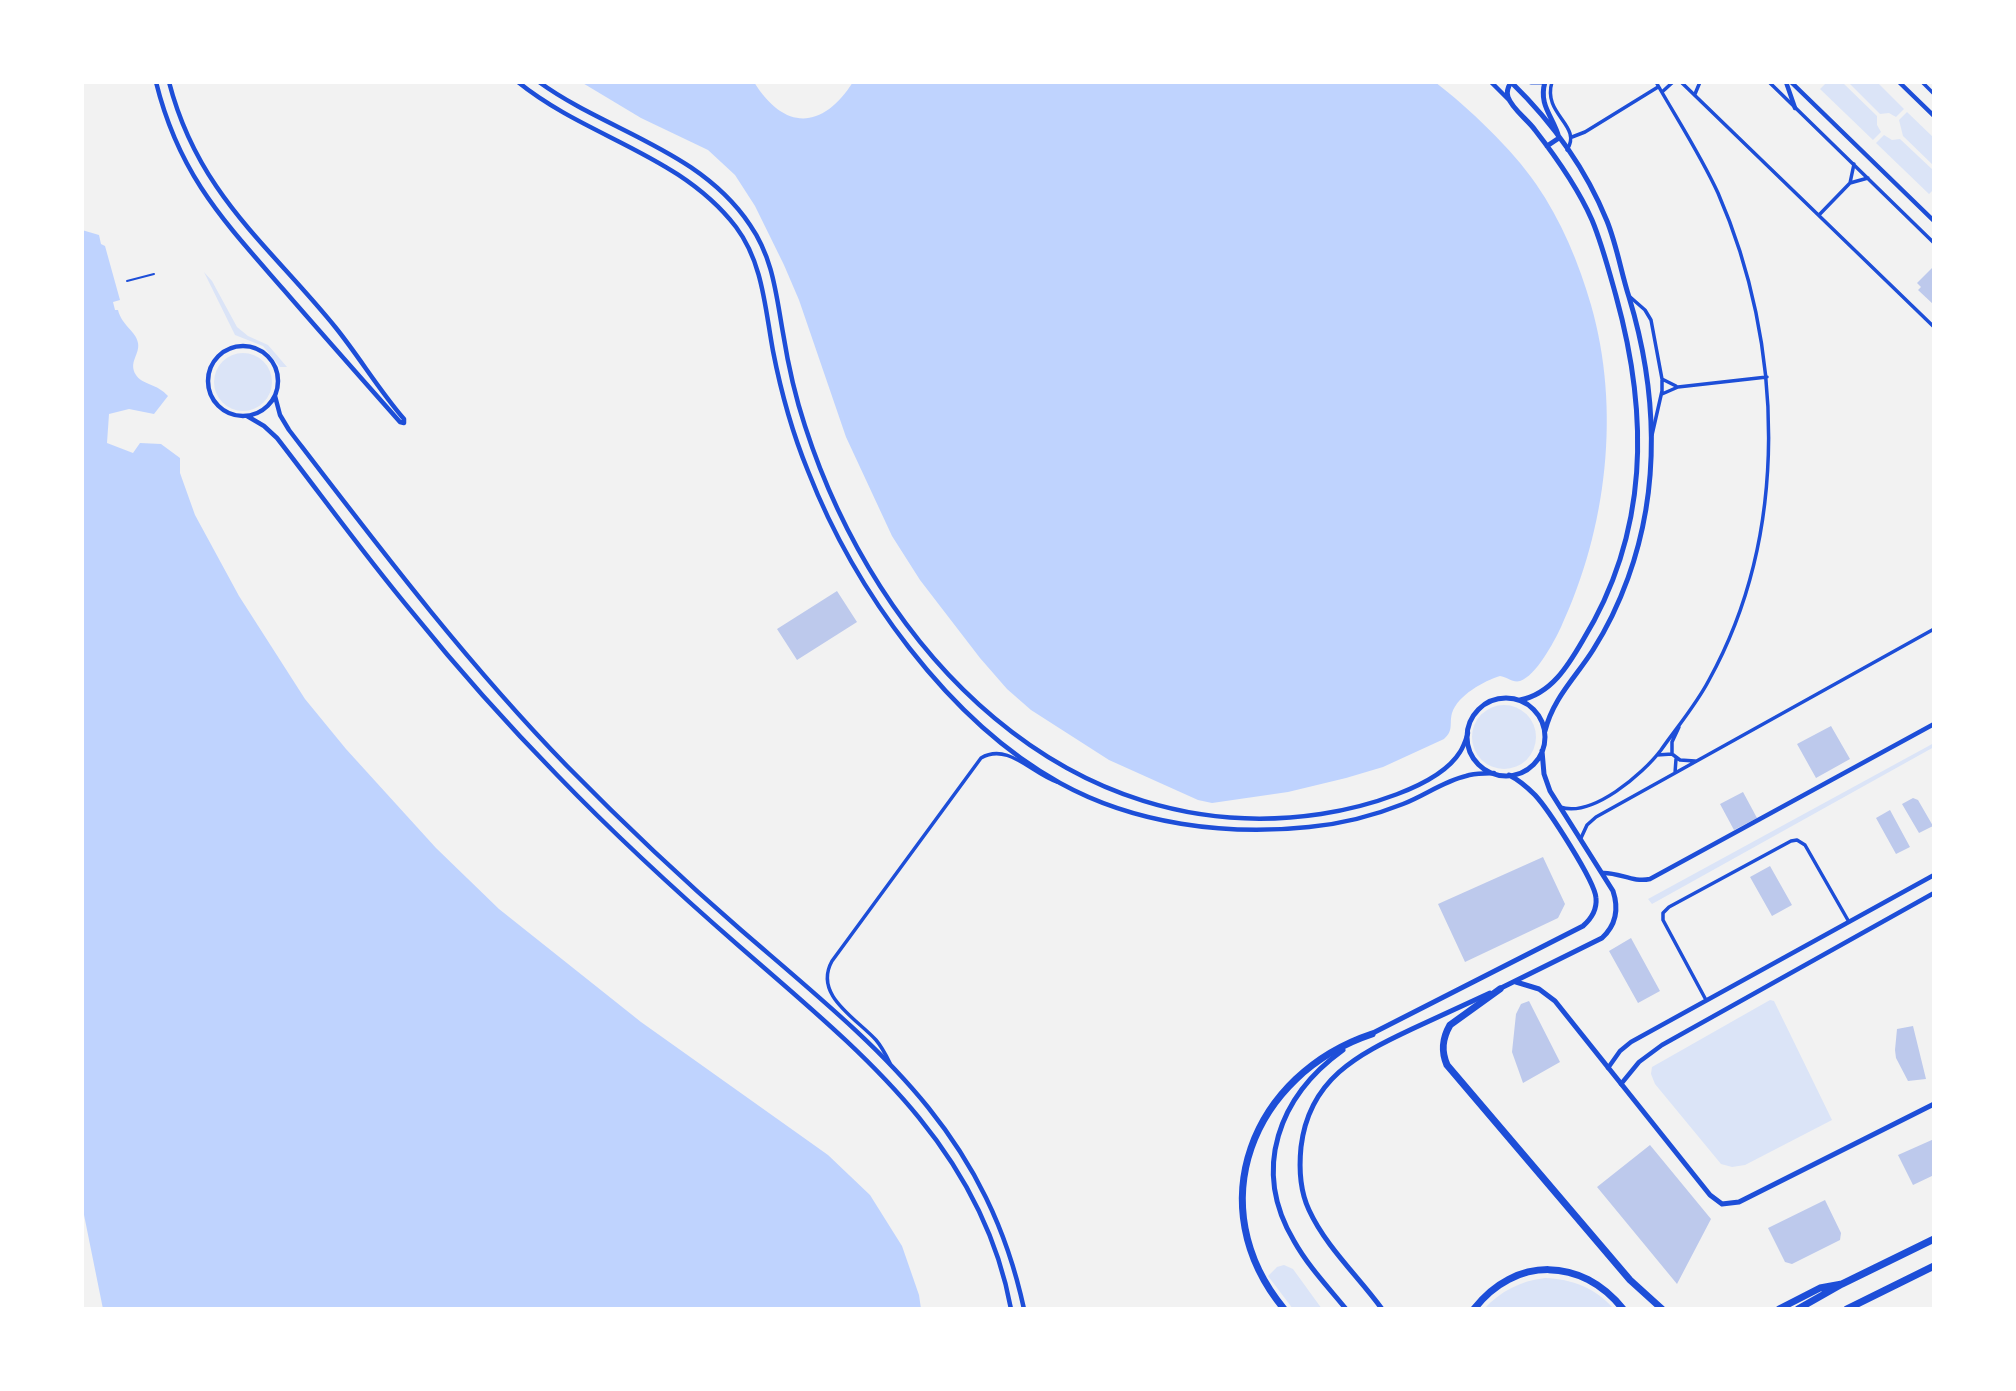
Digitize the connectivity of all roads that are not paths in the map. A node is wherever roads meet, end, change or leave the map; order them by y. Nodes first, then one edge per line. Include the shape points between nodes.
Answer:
1 (156, 82) edge
2 (169, 82) edge
3 (519, 82) edge
4 (539, 82) edge
5 (1491, 82) edge
6 (1511, 82) edge
7 (1531, 82) edge
8 (1543, 82) edge
9 (1552, 82) edge
10 (1673, 82) edge
11 (1681, 82) edge
12 (1700, 82) edge
13 (1769, 82) edge
14 (1789, 82) edge
15 (1899, 82) edge
16 (1922, 82) edge
17 (1657, 85) edge
18 (1931, 89) edge
19 (1662, 92) junction
20 (1695, 94) junction
21 (1934, 94) edge
22 (1508, 99) junction
23 (1795, 107) junction
24 (1934, 116) edge
25 (1572, 137) junction
26 (1559, 138) junction
27 (1547, 146) junction
28 (1567, 150) junction
29 (1854, 164) junction
30 (1868, 178) junction
31 (1850, 183) junction
32 (1819, 215) junction
33 (1934, 221) edge
34 (1934, 243) edge
35 (154, 274) dead end
36 (127, 281) dead end
37 (1629, 296) junction
38 (1934, 327) edge
39 (336, 329) junction
40 (326, 339) junction
41 (1767, 377) junction
42 (1662, 379) junction
43 (1678, 387) junction
44 (1661, 395) junction
45 (275, 396) junction
46 (247, 416) junction
47 (1652, 437) junction
48 (1934, 629) edge
49 (1520, 700) junction
50 (1934, 724) edge
51 (1679, 725) junction
52 (1545, 731) junction
53 (1468, 733) junction
54 (1542, 751) junction
55 (1672, 754) junction
56 (1657, 755) junction
57 (1676, 759) junction
58 (1700, 760) junction
59 (1493, 773) junction
60 (1675, 773) junction
61 (1509, 775) junction
62 (1060, 783) junction
63 (1559, 807) junction
64 (1581, 840) junction
65 (1602, 873) junction
66 (1934, 875) edge
67 (1610, 887) junction
68 (1600, 893) junction
69 (1934, 893) edge
70 (1849, 922) junction
71 (1514, 982) junction
72 (1500, 989) junction
73 (1706, 1000) junction
74 (1372, 1034) junction
75 (890, 1063) junction
76 (1608, 1068) junction
77 (1621, 1084) junction
78 (1934, 1104) edge
79 (1934, 1239) edge
80 (1934, 1266) edge
81 (1842, 1284) junction
82 (1011, 1309) edge
83 (1024, 1309) edge
84 (1284, 1309) edge
85 (1346, 1309) edge
86 (1382, 1309) edge
87 (1474, 1309) edge
88 (1623, 1309) edge
89 (1661, 1309) edge
90 (1779, 1309) edge
91 (1798, 1309) edge
92 (1847, 1309) edge

1 - 40 street via 178,150 206,198
2 - 39 street via 181,124 218,191
3 - 62 street via 576,121 666,165 738,229 759,274 777,369 800,452 846,552 893,627 937,680 999,741
4 - 53 street via 687,163 750,224 773,275 805,427 854,540 925,646 974,700 1017,737 1085,779 1137,799 1212,816 1269,818 1327,813 1400,791 1443,770 1458,755
5 - 22 street
6 - 22 main road
6 - 26 main road
7 - 8 main road
8 - 26 main road via 1544,106
9 - 25 street via 1551,104
10 - 19 street
11 - 20 street
12 - 20 street
13 - 23 street
14 - 23 street
14 - 33 street
15 - 24 street
16 - 18 street
17 - 19 street
17 - 25 street
18 - 21 street
19 - 41 street via 1697,151 1730,223 1754,301
20 - 32 street
22 - 27 main road
23 - 29 street
25 - 28 street
26 - 27 main road
26 - 28 main road
27 - 49 main road via 1591,219 1610,275 1634,377 1638,455 1628,533 1600,610 1551,685
28 - 37 main road via 1607,221
29 - 30 street
29 - 31 street
30 - 31 street
30 - 34 street
31 - 32 street
32 - 38 street
35 - 36 lane
37 - 42 street via 1651,320
37 - 47 main road via 1644,356
39 - 40 street via 334,338
39 - 40 street via 404,423
41 - 43 street
41 - 51 street via 1767,480 1750,572 1717,666
42 - 43 street
42 - 44 street
43 - 44 street
44 - 47 street
45 - 46 street via 263,409
45 - 46 street via 277,375 267,356 241,346 220,354 207,379 212,398 227,412
45 - 75 street via 280,415 297,441 421,602 508,703 623,822
46 - 82 street via 277,438 410,610 567,785 904,1098 941,1145 972,1198 992,1244
47 - 52 main road via 1648,495 1628,578 1602,636 1558,699
48 - 58 street
49 - 52 main road via 1535,710
49 - 53 main road via 1502,698 1486,704 1473,717
50 - 65 street via 1650,879
51 - 55 street
51 - 56 street
52 - 54 main road
53 - 59 main road via 1472,755
54 - 61 main road via 1527,769
54 - 63 main road via 1546,780
55 - 56 street
55 - 57 street
56 - 63 street via 1599,801 1575,810
57 - 58 street
57 - 60 street
58 - 60 street
59 - 61 main road
59 - 62 street via 1458,778 1406,803 1351,820 1269,830 1169,821 1111,805
60 - 64 street via 1591,820
61 - 68 main road via 1542,804
62 - 75 street via 1005,753 981,758 832,961 826,981 831,995 879,1044
63 - 64 main road
64 - 65 main road
65 - 67 main road
66 - 70 street
67 - 68 main road
67 - 71 main road via 1617,909 1606,934
68 - 74 main road via 1583,926
69 - 77 street via 1662,1045 1639,1062
70 - 73 street
70 - 73 street via 1805,845 1797,840 1667,908 1663,922
71 - 72 main road
71 - 76 main road via 1550,996
72 - 86 main road via 1352,1060 1327,1084 1309,1115 1300,1166 1307,1207
72 - 89 highway via 1450,1025 1442,1049 1447,1065 1625,1274
73 - 76 street via 1631,1042
74 - 84 highway via 1335,1049 1293,1080 1262,1122 1249,1155 1243,1190 1247,1235 1262,1275
74 - 85 main road via 1325,1063 1304,1085 1281,1125 1274,1163 1278,1208 1292,1239
75 - 83 street via 943,1125 978,1180 1004,1238
76 - 77 main road
77 - 78 main road via 1713,1199 1726,1205
79 - 81 highway
80 - 92 highway
81 - 90 highway via 1825,1286
81 - 91 highway
87 - 88 highway via 1507,1280 1550,1269 1584,1277

